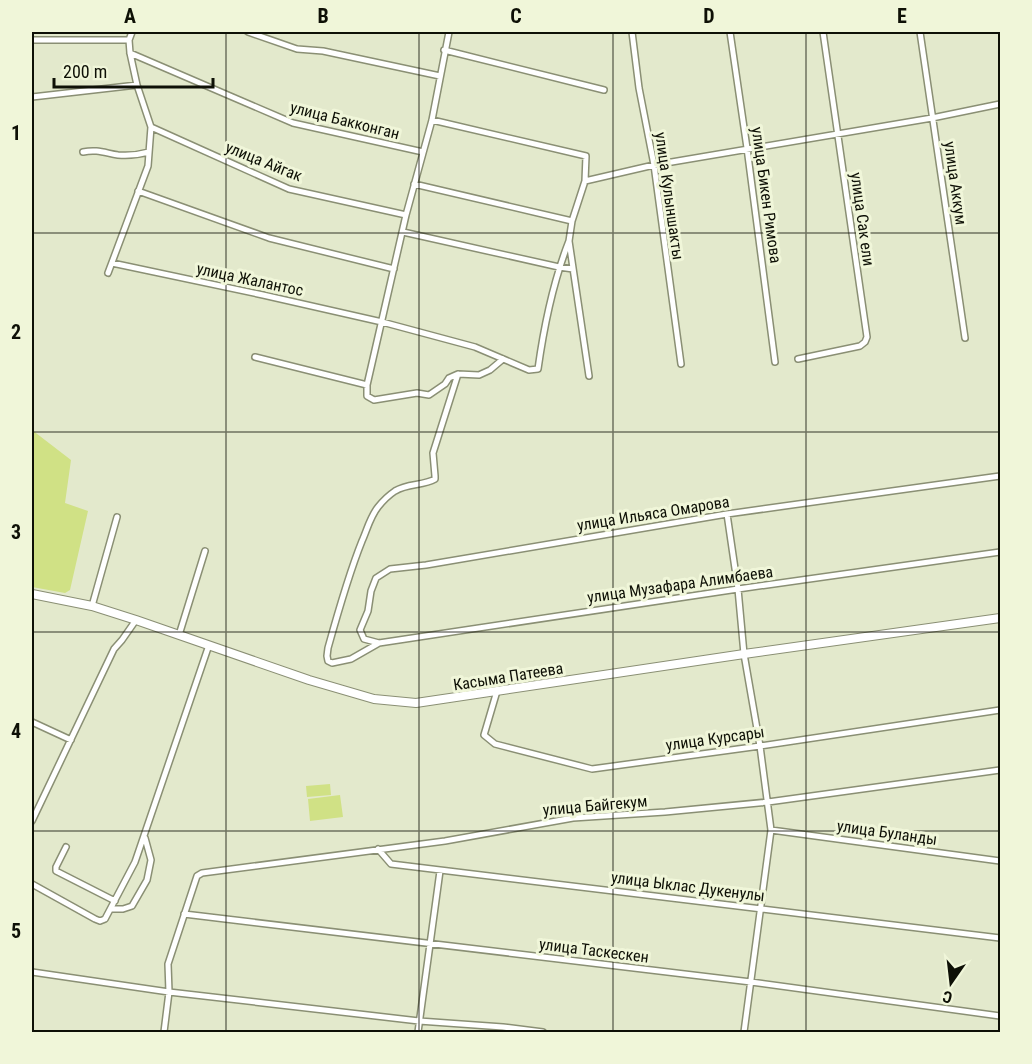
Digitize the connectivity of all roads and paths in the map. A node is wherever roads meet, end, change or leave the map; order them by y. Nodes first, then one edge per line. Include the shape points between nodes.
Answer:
1 (132, 32) edge
2 (248, 32) edge
3 (448, 32) edge
4 (632, 32) edge
5 (730, 32) edge
6 (823, 32) edge
7 (920, 32) edge
8 (32, 40) edge
9 (129, 40) junction
10 (444, 50) junction
11 (130, 53) junction
12 (440, 76) junction
13 (137, 86) junction
14 (604, 90) dead end
15 (32, 97) edge
16 (1000, 104) edge
17 (932, 118) junction
18 (432, 120) junction
19 (151, 127) junction
20 (837, 134) junction
21 (747, 148) junction
22 (83, 152) dead end
23 (149, 152) junction
24 (423, 152) junction
25 (654, 165) junction
26 (585, 182) junction
27 (414, 184) junction
28 (138, 191) junction
29 (406, 215) junction
30 (572, 221) junction
31 (403, 232) junction
32 (569, 241) junction
33 (112, 263) junction
34 (559, 267) junction
35 (394, 269) junction
36 (573, 269) junction
37 (108, 273) dead end
38 (382, 322) junction
39 (965, 338) dead end
40 (255, 357) dead end
41 (502, 359) junction
42 (798, 359) dead end
43 (775, 362) dead end
44 (681, 364) dead end
45 (458, 374) junction
46 (589, 376) dead end
47 (367, 385) junction
48 (1000, 476) edge
49 (727, 514) junction
50 (117, 517) dead end
51 (205, 551) dead end
52 (1000, 552) edge
53 (738, 589) junction
54 (32, 594) edge
55 (92, 606) junction
56 (1000, 618) edge
57 (136, 620) junction
58 (179, 635) junction
59 (364, 639) joint
60 (379, 643) junction
61 (209, 645) junction
62 (744, 654) junction
63 (498, 691) junction
64 (1000, 710) edge
65 (32, 722) edge
66 (70, 740) junction
67 (760, 746) junction
68 (1000, 770) edge
69 (768, 802) junction
70 (32, 805) edge
71 (38, 808) junction
72 (32, 821) edge
73 (771, 830) junction
74 (144, 836) junction
75 (66, 847) dead end
76 (378, 849) junction
77 (1000, 861) edge
78 (440, 871) junction
79 (32, 884) edge
80 (115, 901) junction
81 (761, 908) junction
82 (111, 909) junction
83 (184, 914) junction
84 (1000, 938) edge
85 (430, 944) junction
86 (32, 972) edge
87 (751, 982) junction
88 (169, 992) junction
89 (1000, 1016) edge
90 (419, 1022) junction
91 (164, 1032) edge
92 (418, 1032) edge
93 (543, 1032) edge
94 (744, 1032) edge

1 - 9 street
2 - 12 street via 297,50 322,51
3 - 10 street
4 - 25 street, улица Кулыншакты
5 - 21 street, улица Бикен Римова
6 - 20 street, улица Сак ели
7 - 17 street, улица Аккум
8 - 9 street
9 - 11 street
10 - 12 street
10 - 14 street
11 - 13 street
11 - 24 street, улица Бакконган via 293,123
12 - 18 street
13 - 15 street
13 - 19 street
16 - 17 street
17 - 20 street
17 - 39 street, улица Аккум
18 - 24 street
18 - 26 street via 586,156
19 - 23 street
19 - 29 street, улица Айгак via 289,189
20 - 21 street
20 - 42 street, улица Сак ели via 867,337 860,346
21 - 25 street
21 - 43 street, улица Бикен Римова
22 - 23 street via 136,156
23 - 28 street
24 - 27 street
25 - 26 street
25 - 44 street, улица Кулыншакты
26 - 30 street
27 - 29 street
27 - 30 street
28 - 33 street
28 - 35 street via 269,238
29 - 31 street
30 - 32 street
31 - 34 street
31 - 35 street
32 - 34 street
32 - 36 street
33 - 37 street
33 - 38 street, улица Жалантос
34 - 36 street
34 - 41 street, улица Жалантос via 538,369 530,370
35 - 38 street
36 - 46 street
38 - 41 street, улица Жалантос via 475,346
38 - 47 street
40 - 47 street
41 - 45 street via 479,375
45 - 47 street via 429,395 417,393 374,400 368,396
45 - 60 street via 433,453 435,479 395,491 375,511 344,593 328,661 351,659
48 - 49 street, улица Ильяса Омарова
49 - 53 street
49 - 59 street, улица Ильяса Омарова via 390,569 376,578 371,591 360,630
50 - 55 street
51 - 58 street
52 - 53 street, улица Музафара Алимбаева
53 - 60 street, улица Музафара Алимбаева
53 - 62 street
54 - 55 main road, Касыма Патеева
55 - 57 main road, Касыма Патеева
56 - 62 main road, Касыма Патеева
57 - 58 main road, Касыма Патеева
57 - 66 street via 114,649
58 - 61 main road, Касыма Патеева
59 - 60 street, улица Музафара Алимбаева
61 - 63 main road, Касыма Патеева via 374,699 416,703
61 - 74 street
62 - 63 main road, Касыма Патеева
62 - 67 street
63 - 67 street, улица Курсары via 484,735 495,744 592,769
64 - 67 street, улица Курсары
65 - 66 street
66 - 71 street
67 - 69 street
68 - 69 street, улица Байгекум
69 - 73 street
69 - 76 street, улица Байгекум via 573,818
70 - 71 street
71 - 72 street
73 - 77 street, улица Буланды
73 - 81 street
74 - 80 street
74 - 82 street via 151,860 147,880 132,906
75 - 80 street via 56,872
76 - 78 street, улица Ыклас Дукенулы via 391,864
76 - 83 street, улица Байгекум via 202,873 197,876
78 - 81 street, улица Ыклас Дукенулы
78 - 85 street
79 - 82 street via 100,921
80 - 82 street
81 - 84 street, улица Ыклас Дукенулы
81 - 87 street
83 - 85 street, улица Таскескен
83 - 88 street via 168,964
85 - 87 street, улица Таскескен
85 - 90 street
86 - 88 street
87 - 89 street, улица Таскескен
87 - 94 street
88 - 90 street
88 - 91 street
90 - 92 street
90 - 93 street

